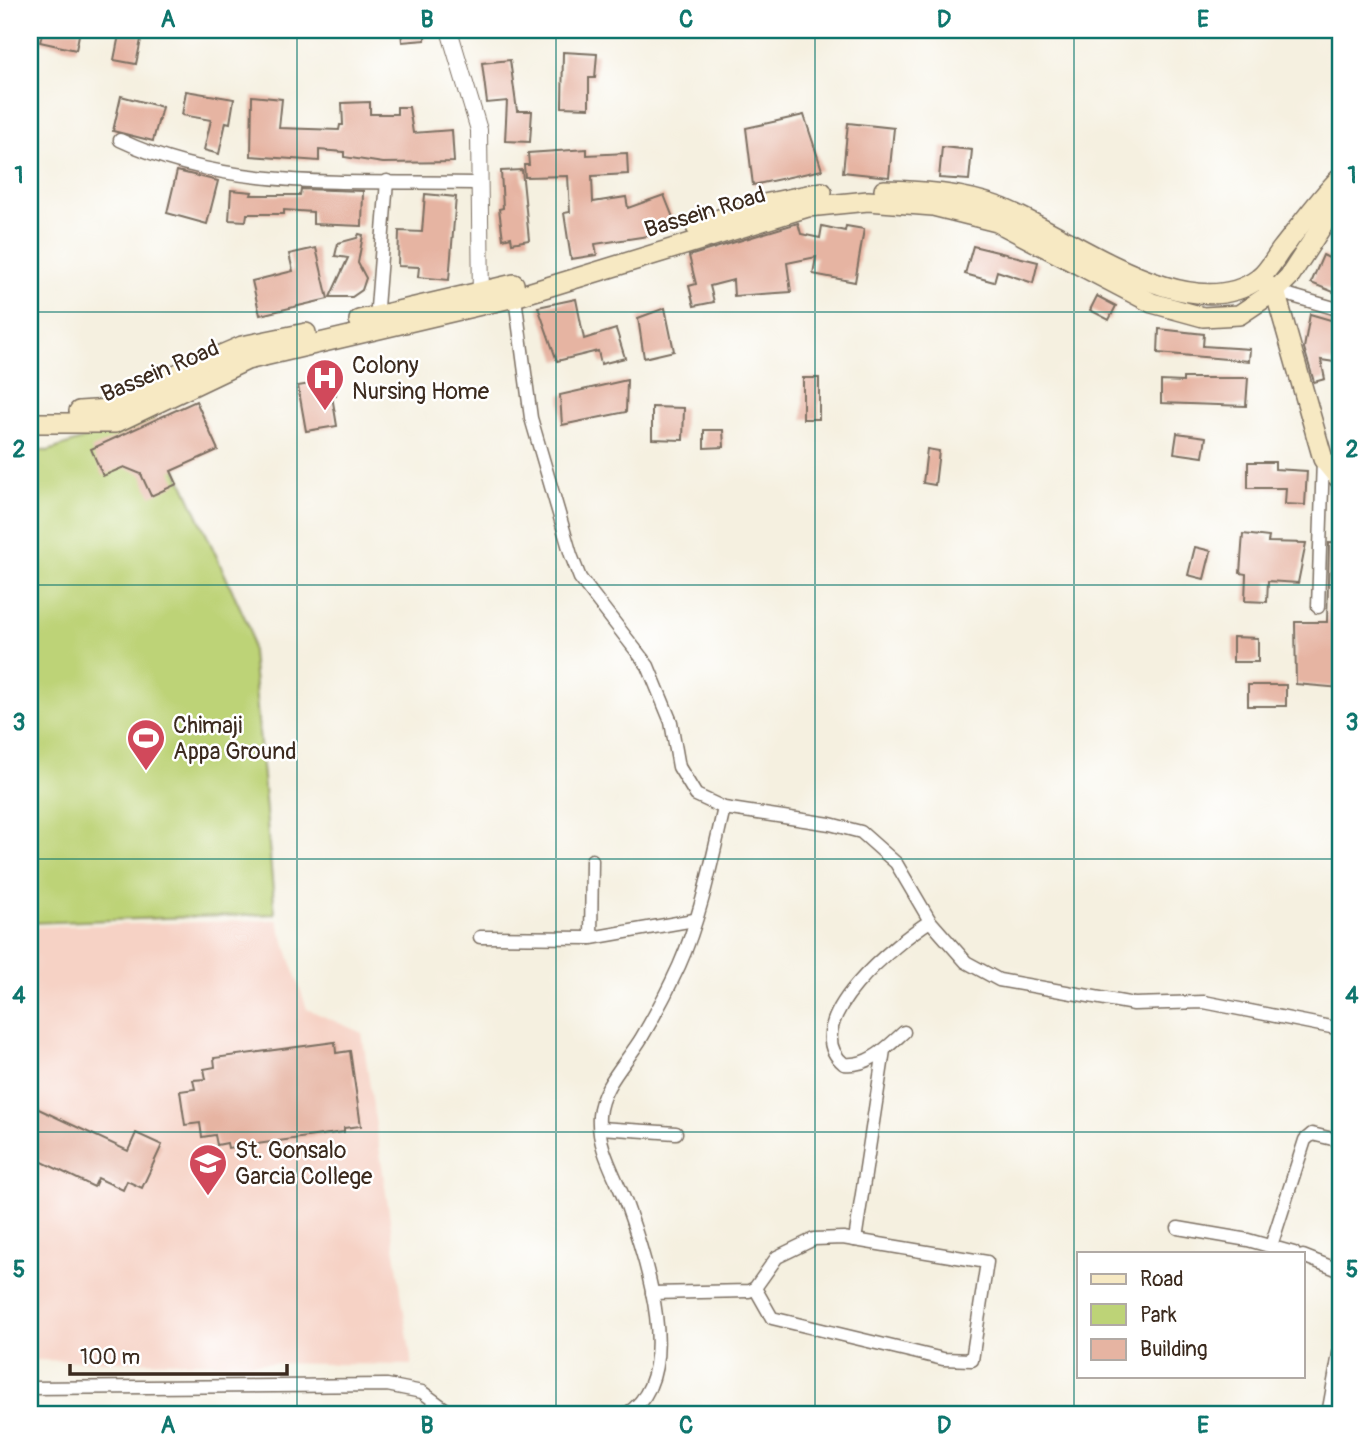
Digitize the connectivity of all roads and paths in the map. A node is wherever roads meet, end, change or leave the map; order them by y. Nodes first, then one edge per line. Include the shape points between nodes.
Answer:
1 (449, 30) edge
2 (120, 140) dead end
3 (387, 180) junction
4 (480, 183) junction
5 (1339, 186) edge
6 (1259, 279) junction
7 (514, 290) junction
8 (1275, 291) junction
9 (481, 298) junction
10 (1341, 310) edge
11 (376, 323) junction
12 (30, 415) edge
13 (30, 423) edge
14 (1323, 459) junction
15 (1341, 481) edge
16 (1318, 607) dead end
17 (724, 808) junction
18 (592, 860) dead end
19 (694, 920) junction
20 (930, 921) junction
21 (480, 937) dead end
22 (591, 938) junction
23 (1341, 1029) edge
24 (904, 1032) dead end
25 (884, 1050) junction
26 (600, 1128) junction
27 (676, 1133) dead end
28 (1341, 1141) edge
29 (1178, 1228) dead end
30 (855, 1240) junction
31 (1271, 1246) junction
32 (1291, 1252) edge
33 (1304, 1256) edge
34 (1341, 1271) edge
35 (755, 1288) junction
36 (652, 1293) junction
37 (1341, 1343) edge
38 (30, 1388) edge
39 (452, 1414) edge
40 (626, 1414) edge
41 (1328, 1414) edge

1 - 4 street via 479,130
2 - 3 street via 152,155 219,174
3 - 4 street
3 - 11 street
4 - 9 street
5 - 6 main road via 1314,205
5 - 8 main road, Bassein Road via 1289,277
6 - 7 main road, Bassein Road via 1239,290 1216,294 1183,292 998,206 934,191 868,190 809,193 764,204
6 - 8 main road
7 - 8 main road, Bassein Road via 808,207 868,201 933,206 997,222 1139,298 1203,317 1240,315
7 - 9 main road, Bassein Road
7 - 17 street via 531,418 580,578 648,666 671,722 679,767 696,795
8 - 10 street
8 - 14 main road
9 - 11 main road, Bassein Road
11 - 12 main road, Bassein Road via 242,346 110,409
11 - 13 main road, Bassein Road via 247,360 115,423
14 - 15 main road
14 - 16 street
17 - 19 street
17 - 20 street via 862,832 896,863
18 - 22 street
19 - 22 street
19 - 26 street via 673,977 641,1038 614,1075 599,1114
20 - 23 street via 966,962 999,980 1134,1003 1204,1002
20 - 25 street via 876,962 839,1010 833,1051 844,1064 855,1065
21 - 22 street
24 - 25 street
25 - 30 street
26 - 27 street
26 - 36 street via 602,1148 627,1205
28 - 31 street via 1312,1134 1305,1140
29 - 31 street
30 - 35 street via 814,1239 795,1246 771,1262
30 - 35 street via 987,1262 972,1360 943,1359 772,1318
31 - 32 street
33 - 34 street
35 - 36 street via 736,1293
36 - 40 street via 656,1365 647,1395
37 - 41 street
38 - 39 street via 387,1385 422,1392

